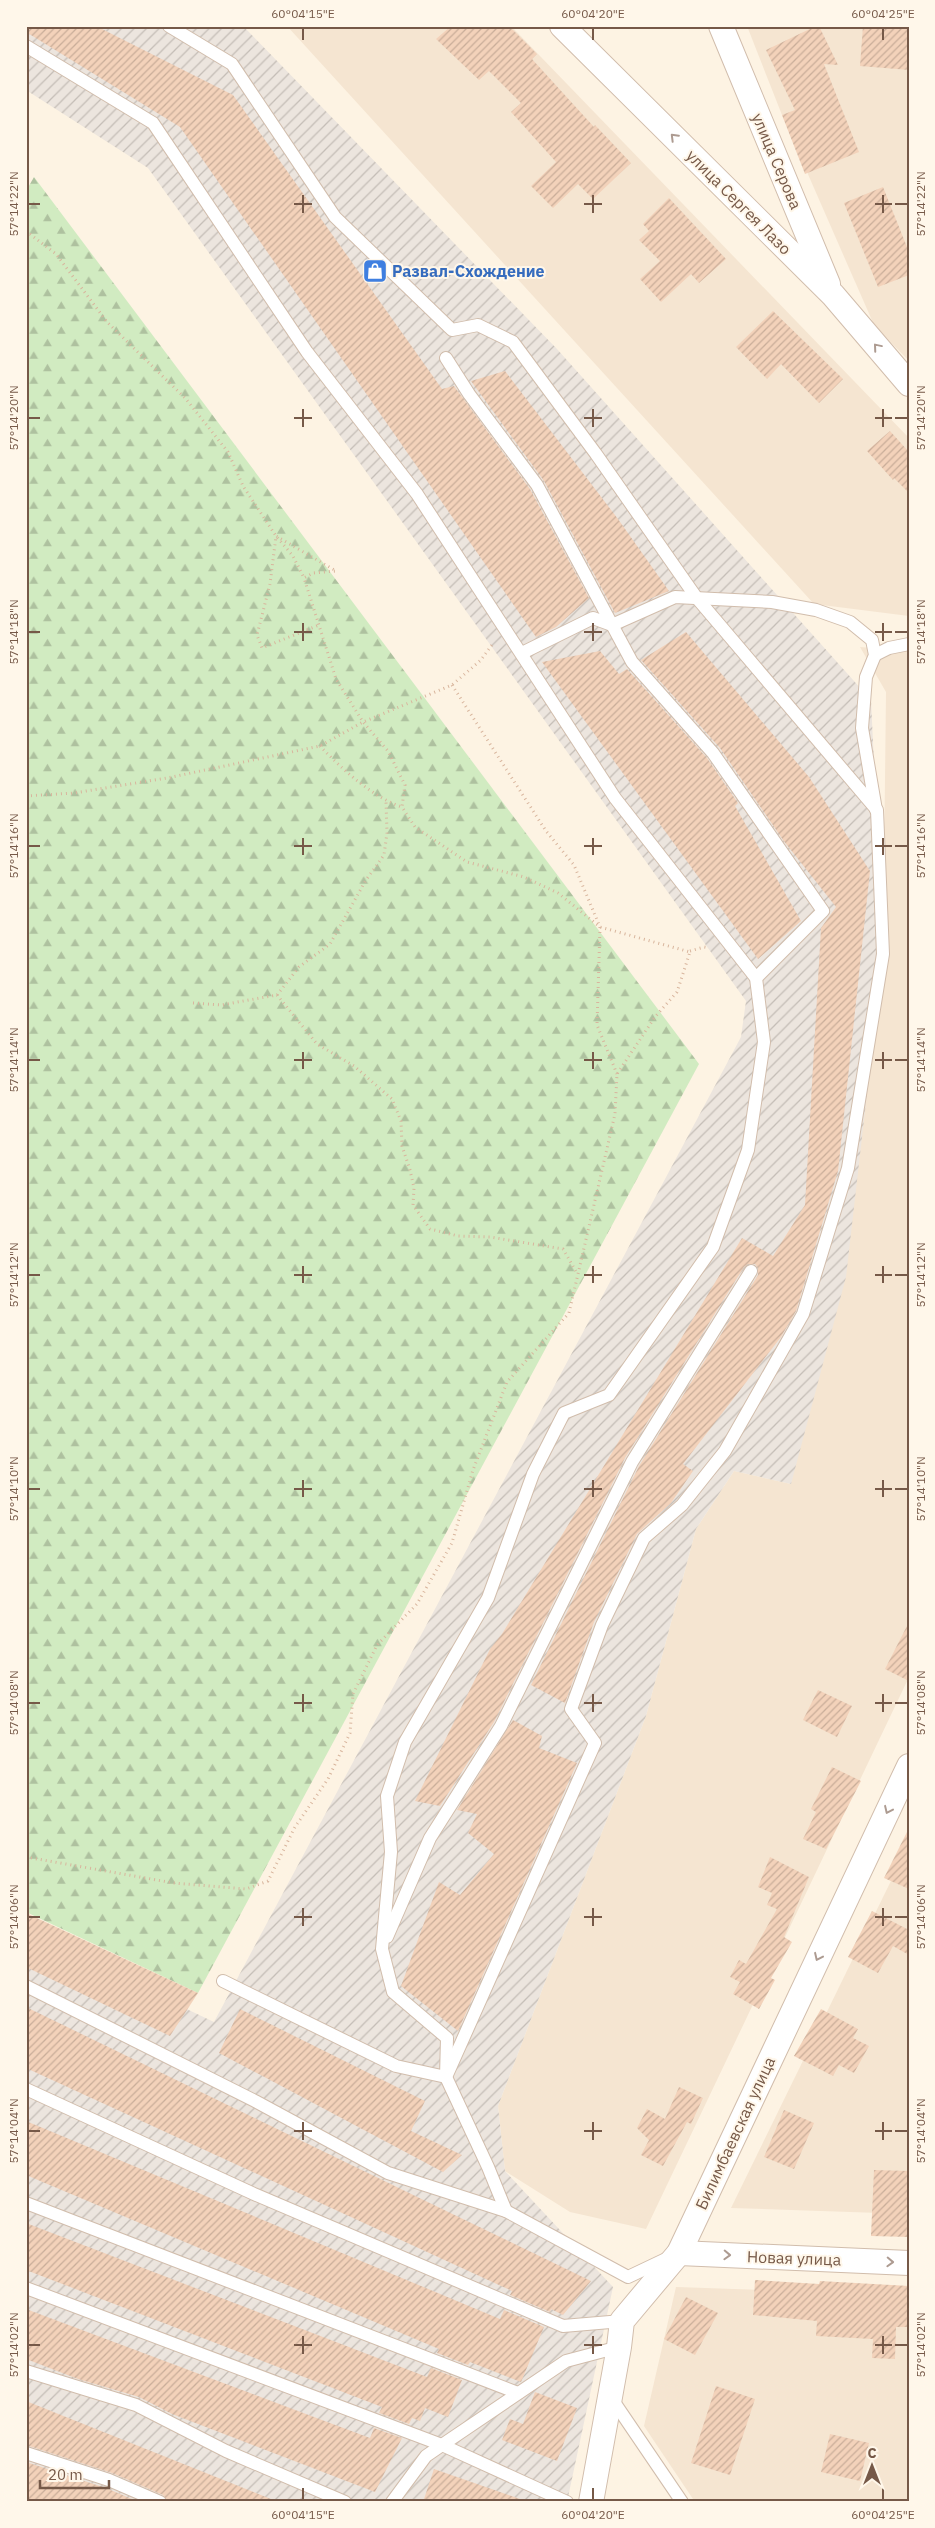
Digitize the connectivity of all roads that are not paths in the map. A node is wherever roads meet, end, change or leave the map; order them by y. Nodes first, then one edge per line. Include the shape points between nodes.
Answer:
1 (169, 26) edge
2 (562, 26) edge
3 (721, 26) edge
4 (26, 46) edge
5 (833, 295) junction
6 (446, 358) dead end
7 (909, 384) edge
8 (696, 597) junction
9 (612, 625) junction
10 (909, 644) edge
11 (522, 653) junction
12 (875, 655) junction
13 (877, 810) junction
14 (756, 978) junction
15 (752, 1271) dead end
16 (909, 1766) edge
17 (382, 1949) junction
18 (223, 1981) dead end
19 (26, 1986) edge
20 (446, 2077) junction
21 (26, 2089) edge
22 (26, 2203) edge
23 (506, 2211) junction
24 (678, 2253) junction
25 (909, 2263) edge
26 (26, 2288) edge
27 (622, 2321) junction
28 (619, 2347) junction
29 (26, 2371) edge
30 (518, 2393) junction
31 (610, 2396) junction
32 (442, 2445) junction
33 (26, 2453) edge
34 (160, 2502) edge
35 (346, 2502) edge
36 (392, 2502) edge
37 (567, 2502) edge
38 (591, 2502) edge
39 (682, 2502) edge

1 - 8 lane via 232,64 335,217 452,330 478,325 513,342
5 -> 2 street, улица Сергея Лазо
3 - 5 street, улица Серова
4 - 11 lane via 153,123 307,352 417,494
7 -> 5 street, улица Сергея Лазо
6 - 9 lane via 537,486
8 - 9 lane via 675,597
8 - 12 lane via 772,602 816,610 850,622 872,640
8 - 13 lane
9 - 11 lane via 593,618
9 - 14 lane via 632,662 713,753 823,911
10 - 12 lane via 888,648
11 - 14 lane via 615,798
12 - 13 lane via 866,677 862,728
13 - 20 lane via 883,954 848,1168 803,1314 725,1450 682,1505 644,1538 602,1625 571,1709 595,1743
14 - 17 lane via 764,1042 748,1150 713,1247 609,1395 564,1413 533,1474 488,1598 405,1742 387,1796 391,1852
15 - 17 lane via 632,1462 501,1726 430,1838
16 -> 24 street, Билимбаевская улица
17 - 20 lane via 393,1992 447,2038
18 - 20 lane via 396,2066
19 - 23 lane via 255,2101 388,2173
20 - 23 lane
21 - 27 lane via 254,2194 563,2326
22 - 30 lane
23 - 24 lane via 628,2277
24 -> 25 street, Новая улица
24 - 27 street, Билимбаевская улица
26 - 32 lane
27 - 28 street
28 - 30 lane via 566,2361
28 - 31 street
29 - 35 lane via 136,2405 226,2452
30 - 32 lane
31 - 38 street
31 - 39 lane
32 - 36 lane via 426,2456
32 - 37 lane
33 - 34 lane via 110,2480

